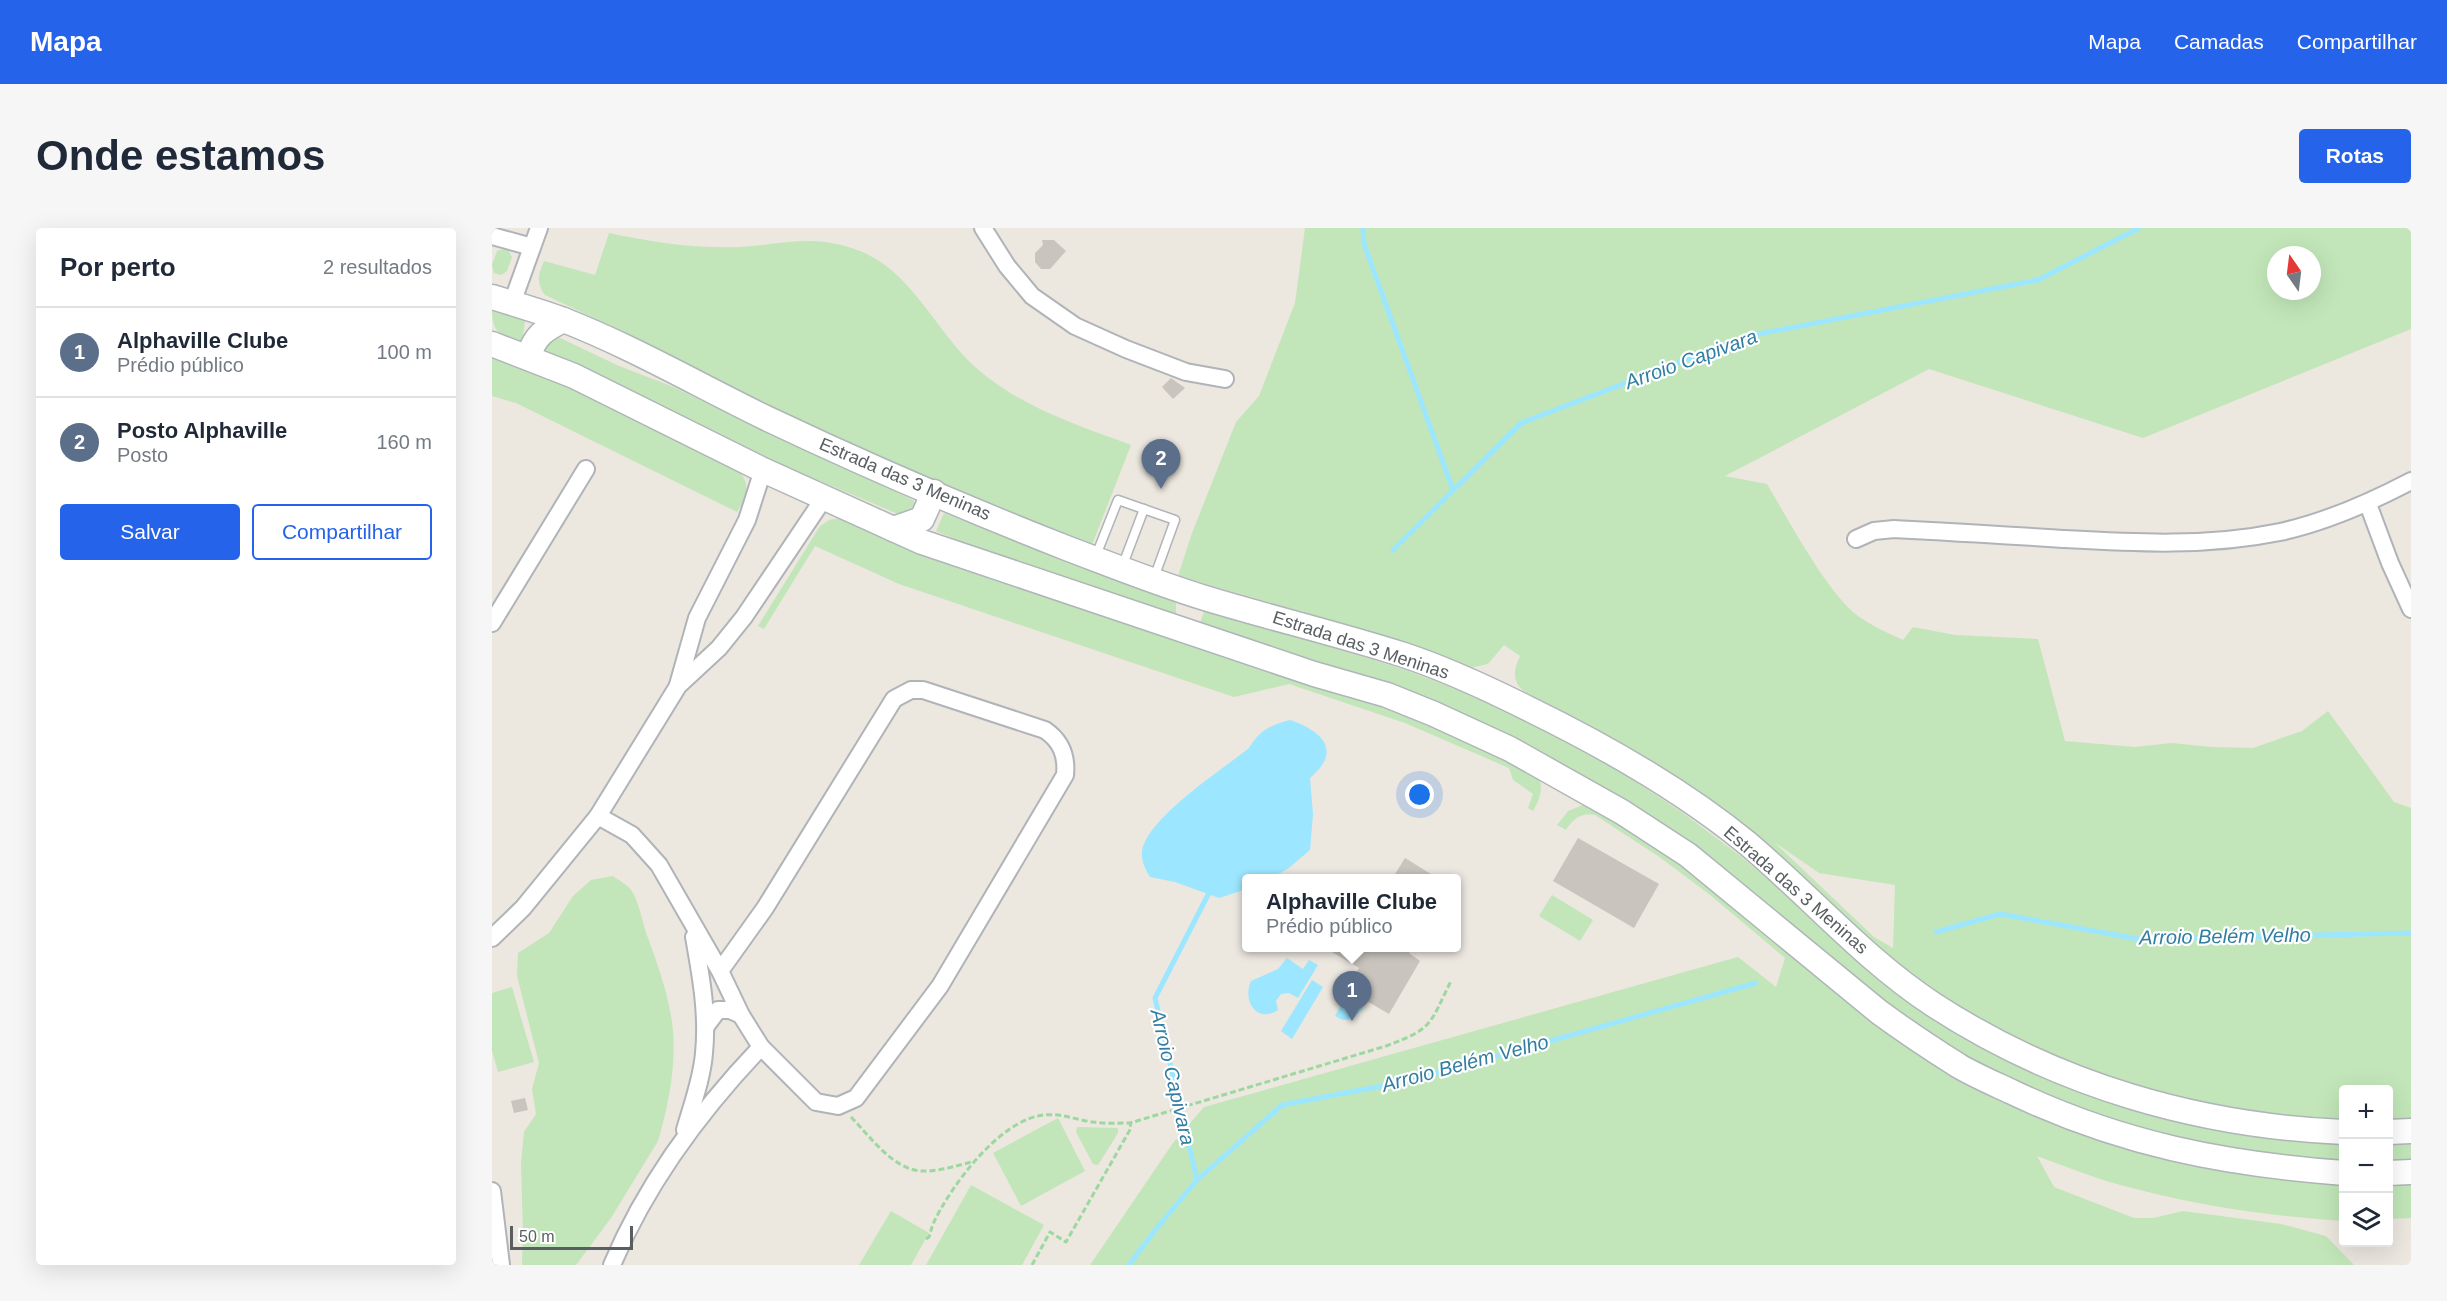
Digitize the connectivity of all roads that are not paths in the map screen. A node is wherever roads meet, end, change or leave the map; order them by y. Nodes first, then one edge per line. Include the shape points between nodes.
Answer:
1 (539, 228) edge
2 (983, 228) edge
3 (492, 236) edge
4 (532, 247) junction
5 (502, 300) edge
6 (564, 320) junction
7 (493, 343) edge
8 (528, 357) junction
9 (1225, 379) dead end
10 (586, 469) dead end
11 (763, 470) junction
12 (2411, 481) edge
13 (934, 492) junction
14 (824, 498) junction
15 (2368, 504) junction
16 (1144, 509) junction
17 (893, 529) junction
18 (1856, 539) dead end
19 (1095, 558) junction
20 (1121, 568) junction
21 (1154, 579) junction
22 (1200, 596) junction
23 (2411, 609) edge
24 (492, 623) edge
25 (1190, 632) junction
26 (678, 686) junction
27 (598, 816) junction
28 (692, 925) junction
29 (492, 938) edge
30 (720, 971) junction
31 (741, 1015) junction
32 (706, 1026) junction
33 (761, 1047) junction
34 (704, 1056) junction
35 (728, 1081) junction
36 (2411, 1131) edge
37 (2339, 1132) edge
38 (2393, 1132) edge
39 (682, 1139) junction
40 (2411, 1172) edge
41 (2339, 1173) edge
42 (2393, 1173) edge
43 (492, 1191) edge
44 (501, 1265) edge
45 (612, 1265) edge

1 - 4 street
2 - 9 street via 1032,296 1067,321 1186,372
3 - 4 street
4 - 5 street
5 - 6 main road, Estrada das 3 Meninas
6 - 8 main road via 537,336
6 - 13 main road, Estrada das 3 Meninas via 810,439
7 - 8 main road
8 - 11 main road via 601,388
10 - 24 street
11 - 14 main road
11 - 26 street via 747,520 697,618
12 - 15 street
13 - 17 main road via 922,519
13 - 19 main road, Estrada das 3 Meninas
14 - 17 main road
14 - 26 street via 744,617 719,648
15 - 18 street via 2281,532 2195,544 1894,528
15 - 23 street
16 - 19 lane via 1118,500
16 - 20 lane
16 - 21 lane via 1175,520
17 - 25 main road
19 - 20 main road, Estrada das 3 Meninas
20 - 21 main road, Estrada das 3 Meninas
21 - 22 main road, Estrada das 3 Meninas
22 - 25 main road
22 - 37 main road, Estrada das 3 Meninas via 1406,656 1530,709 1624,760 1746,843 1908,986 2022,1055 2147,1103 2194,1115
25 - 41 main road via 1425,710 1550,770 1688,855 1911,1035 1961,1067 2050,1110 2096,1128 2195,1155
26 - 27 street
27 - 28 street via 632,835 653,857
27 - 29 street via 523,908
28 - 30 street
28 - 32 street
30 - 31 street
30 - 33 street via 765,908 894,699 911,690 923,690 1045,730 1059,744 1064,753 1065,775 940,986 856,1098 838,1106 816,1102
31 - 32 street via 718,1010
31 - 33 street
32 - 34 street
33 - 35 street
34 - 35 street via 712,1073
34 - 39 street
35 - 39 street
36 - 38 main road
39 - 45 street via 652,1185
40 - 42 main road
43 - 44 street

